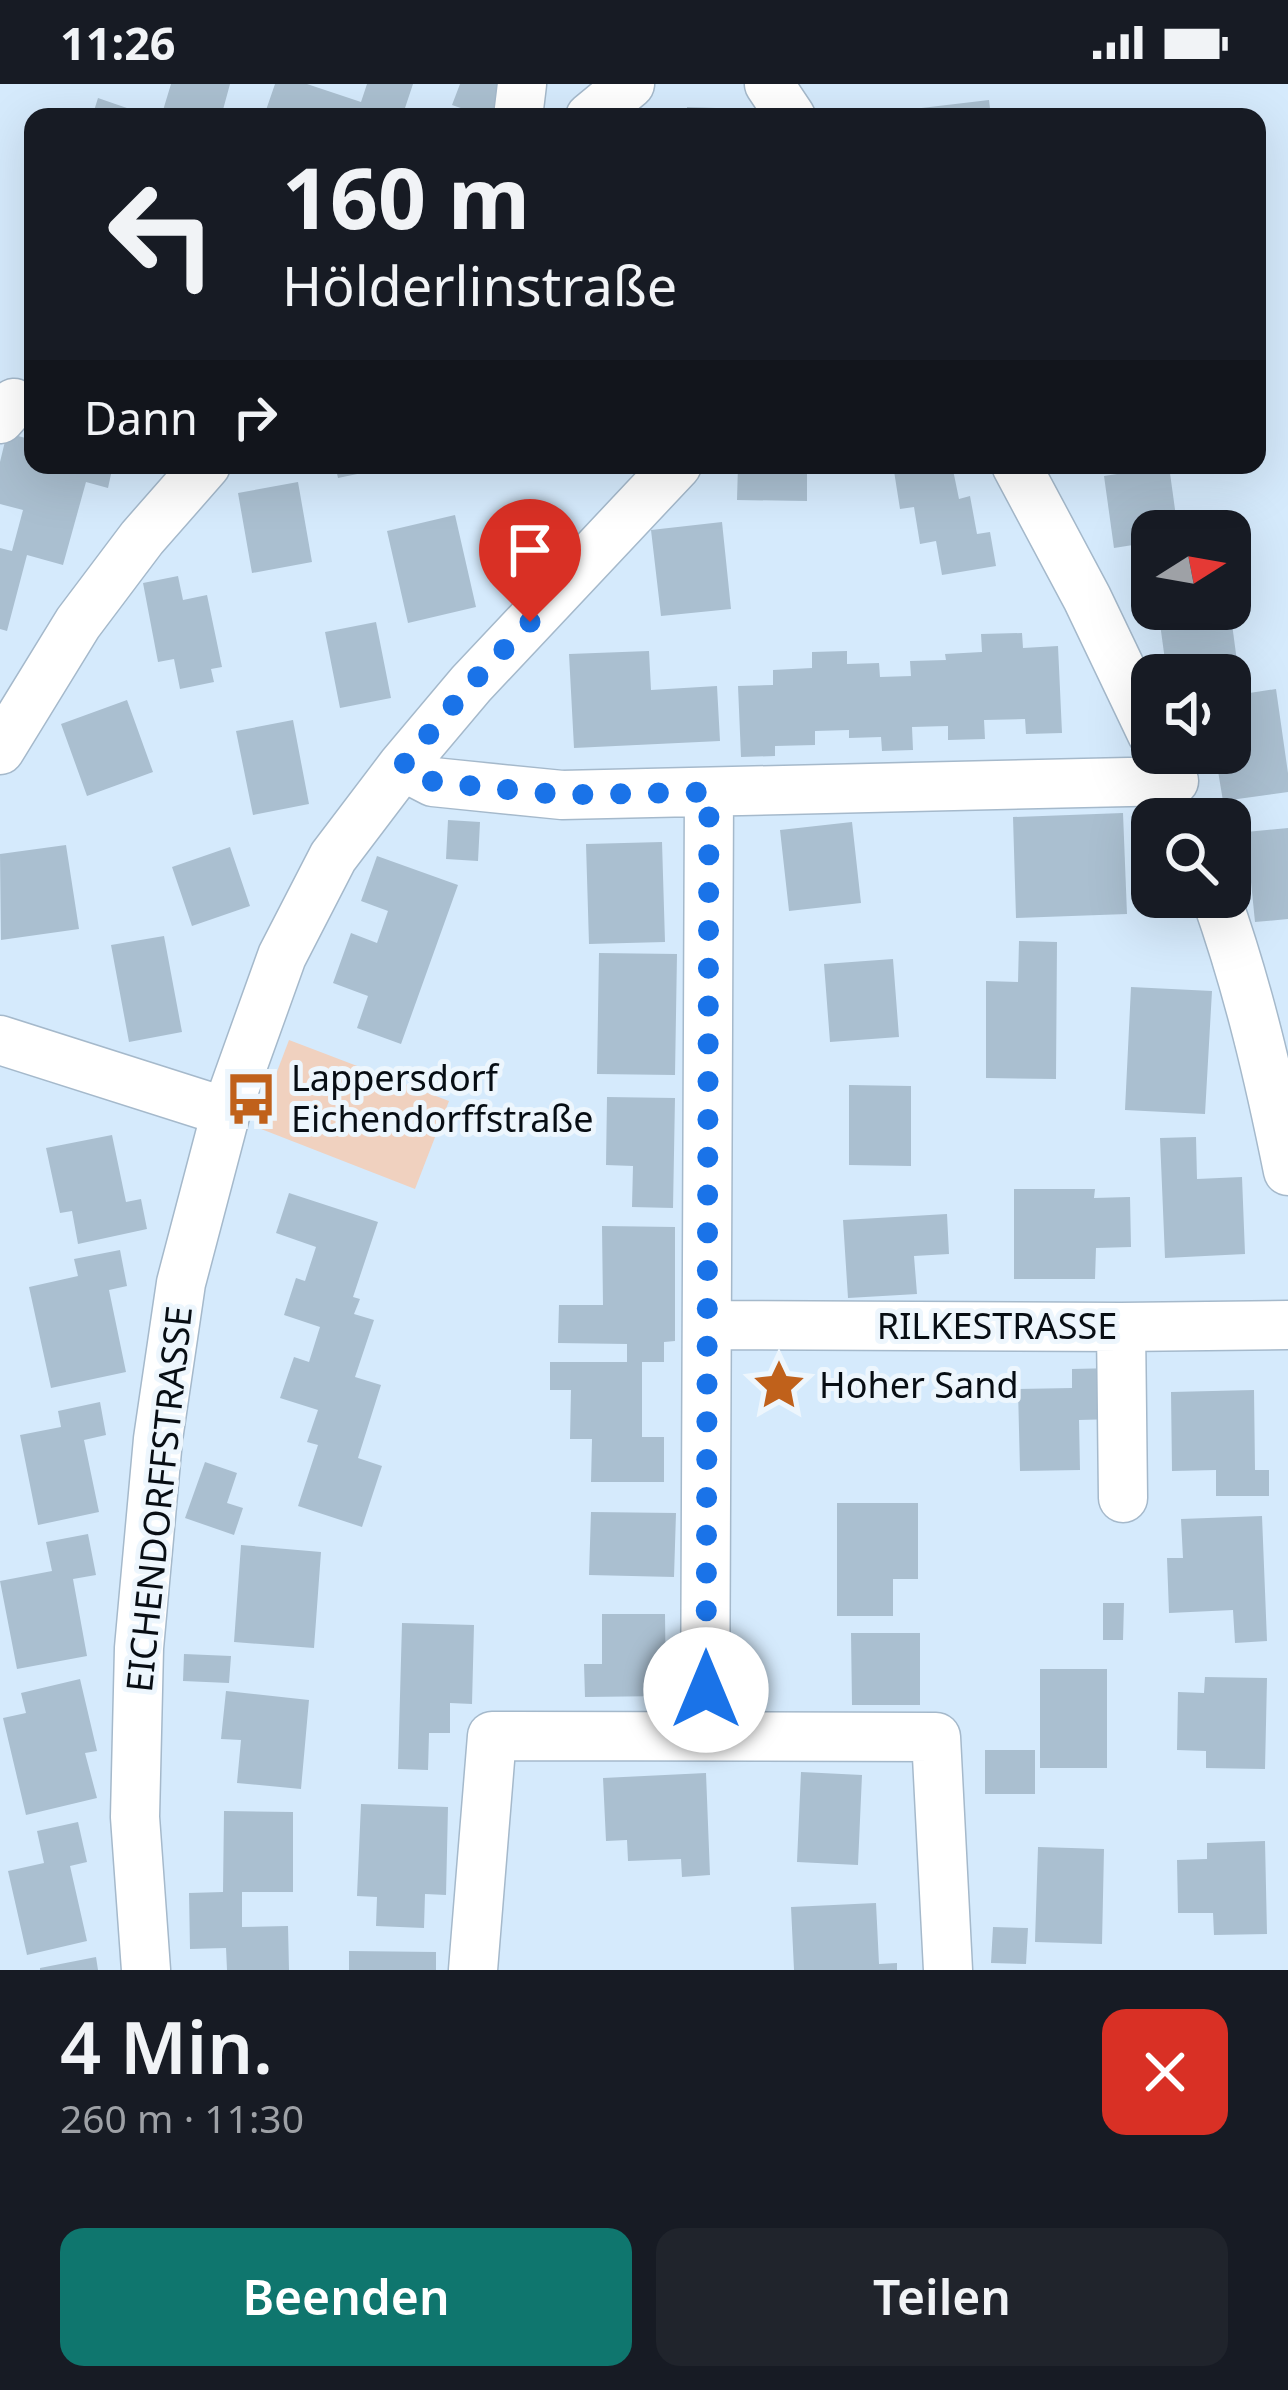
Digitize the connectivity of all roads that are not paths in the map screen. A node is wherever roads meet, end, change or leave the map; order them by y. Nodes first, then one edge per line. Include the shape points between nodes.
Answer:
1 (630, 84) edge
2 (601, 108) edge
3 (198, 474) edge
4 (669, 474) edge
5 (1021, 474) edge
6 (1131, 690) edge
7 (0, 750) edge
8 (402, 766) junction
9 (1175, 784) edge
10 (709, 792) junction
11 (1224, 918) edge
12 (0, 1040) edge
13 (226, 1112) junction
14 (1288, 1171) edge
15 (707, 1324) junction
16 (1288, 1325) edge
17 (1121, 1328) junction
18 (1123, 1498) dead end
19 (705, 1736) junction
20 (146, 1970) edge
21 (473, 1970) edge
22 (948, 1970) edge

1 - 2 street
3 - 7 street via 78,623
4 - 8 street, EICHENDORFFSTRASSE
5 - 6 street
8 - 10 street via 434,782 562,795
8 - 13 street, EICHENDORFFSTRASSE via 333,857 282,956
9 - 10 street
10 - 15 street
11 - 14 street via 1267,1064
12 - 13 street
13 - 20 street, EICHENDORFFSTRASSE via 181,1283 153,1486 136,1774
15 - 17 street, RILKESTRASSE
15 - 19 street
16 - 17 street, RILKESTRASSE
17 - 18 street
19 - 21 street via 492,1736
19 - 22 street via 936,1737

